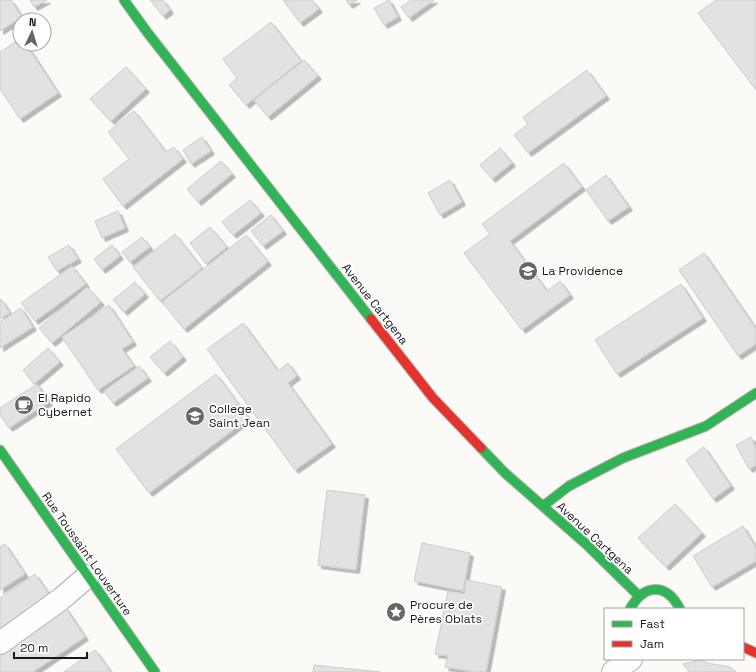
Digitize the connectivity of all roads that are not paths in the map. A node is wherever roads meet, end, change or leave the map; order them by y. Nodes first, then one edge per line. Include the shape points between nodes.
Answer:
1 (124, 0) edge
2 (756, 393) edge
3 (0, 450) edge
4 (543, 506) junction
5 (88, 576) junction
6 (638, 596) junction
7 (631, 608) edge
8 (680, 608) edge
9 (0, 643) edge
10 (744, 647) edge
11 (756, 653) edge
12 (630, 660) edge
13 (155, 672) edge
14 (613, 672) edge

1 - 4 street, Avenue Cartgena via 433,398 505,473
2 - 4 street via 706,426 623,458 569,486
3 - 5 street, Rue Toussaint Louverture
4 - 6 street, Avenue Cartgena
5 - 9 street
5 - 13 street, Rue Toussaint Louverture
6 - 7 street
6 - 8 street via 654,589 663,591 670,594
10 - 11 street
12 - 14 street

